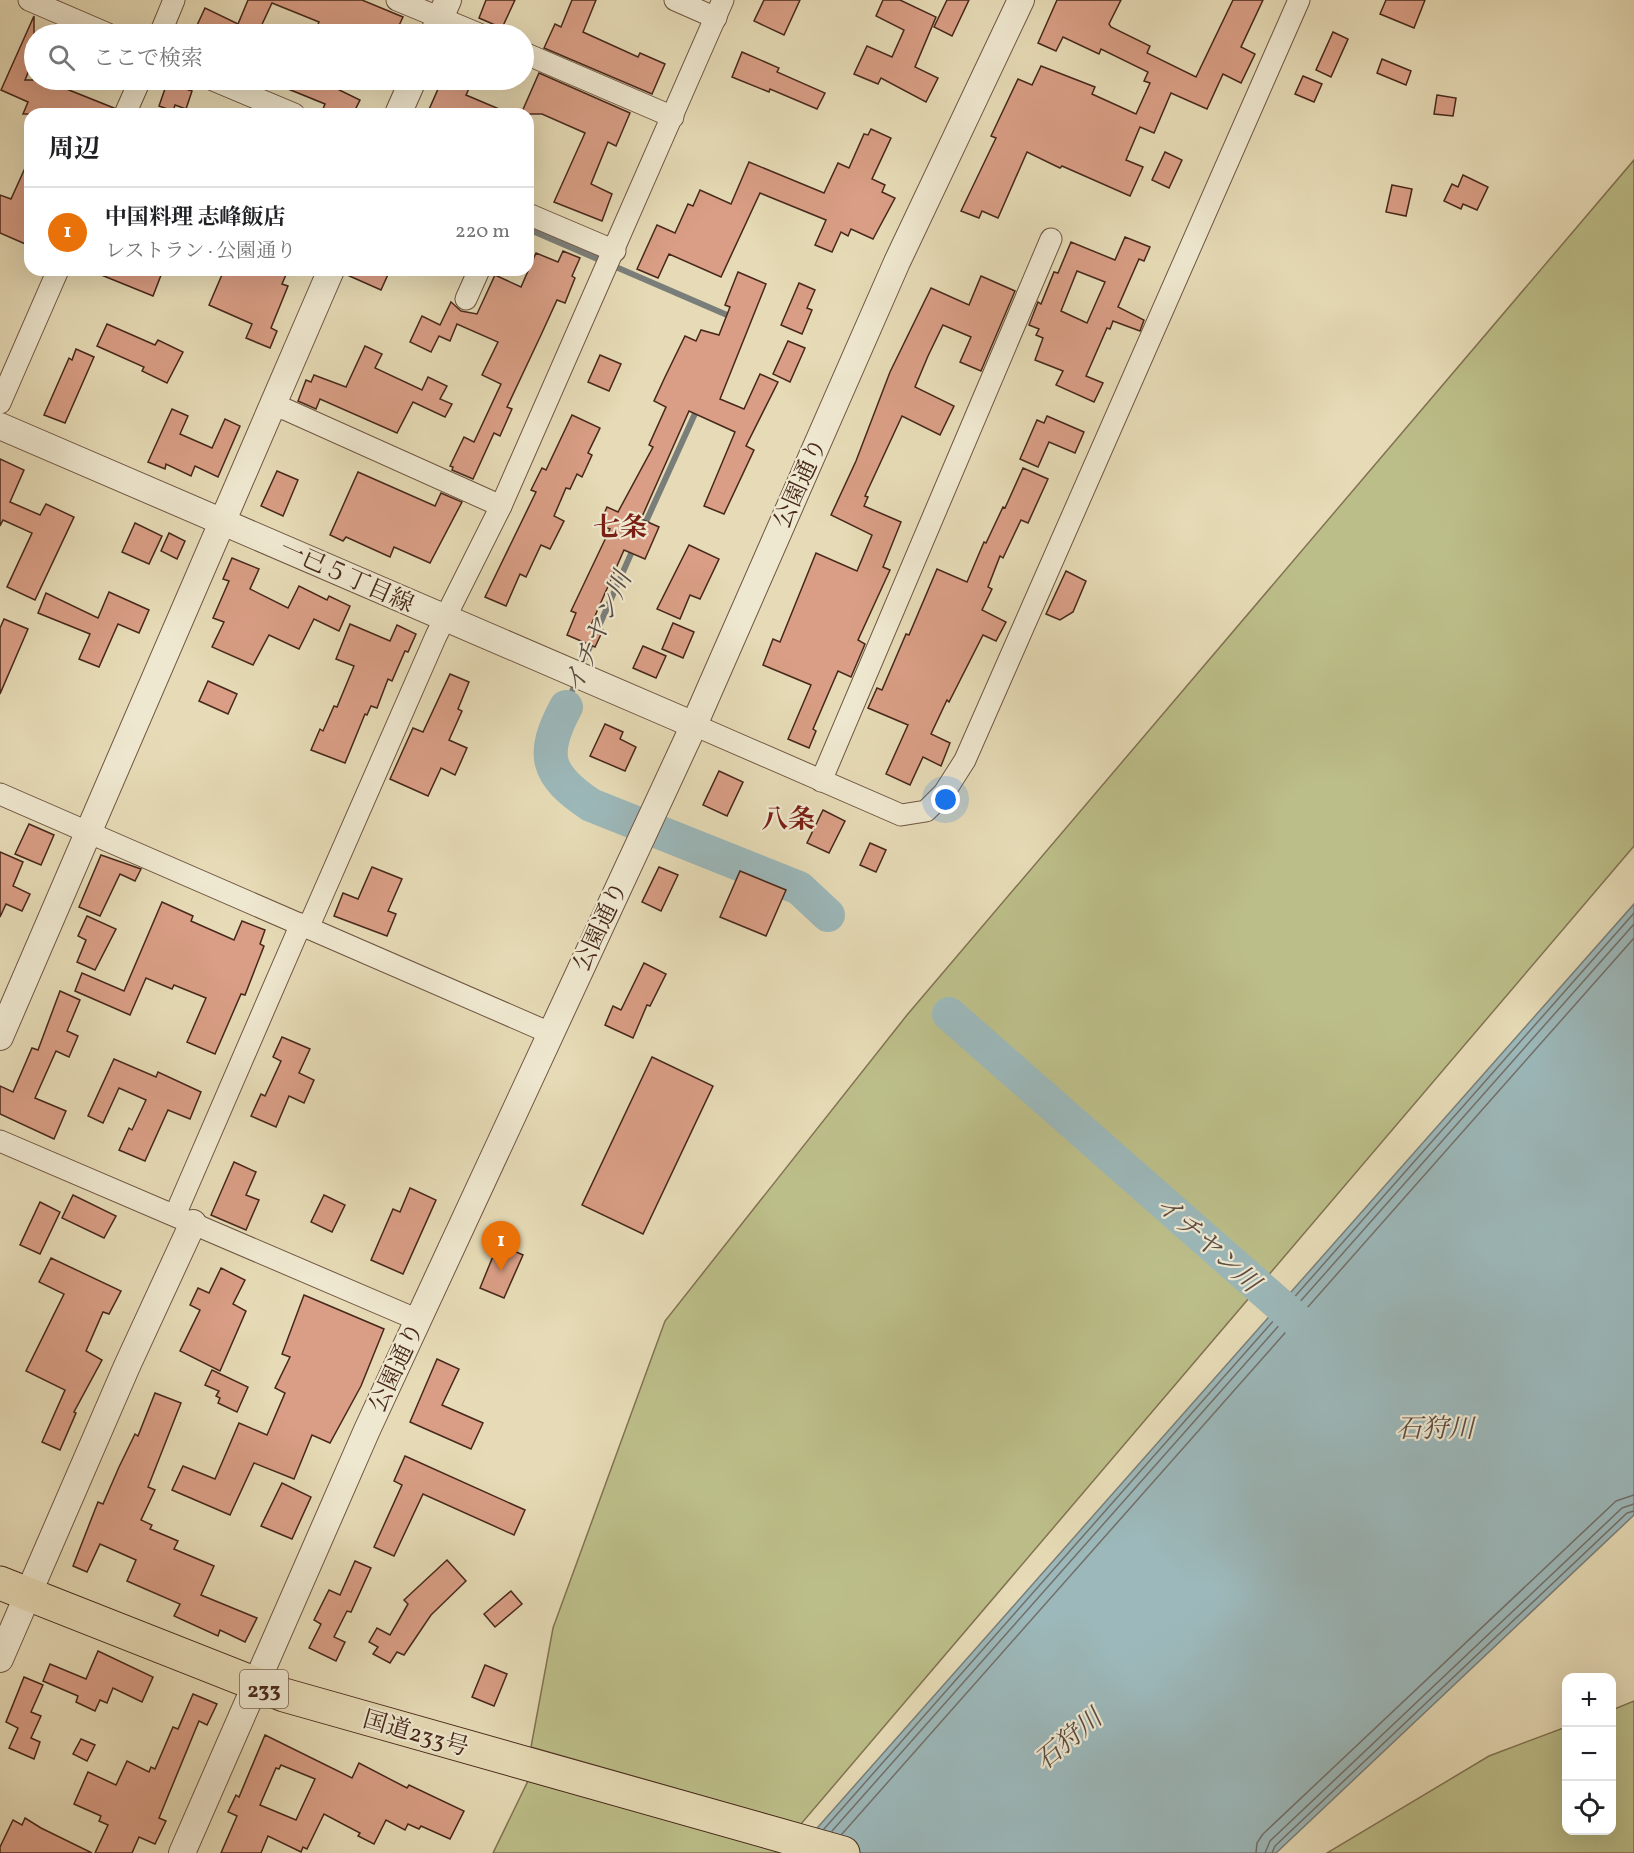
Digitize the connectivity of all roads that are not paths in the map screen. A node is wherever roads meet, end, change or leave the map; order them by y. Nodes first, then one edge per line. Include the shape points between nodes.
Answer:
1 (29, 0) edge
2 (174, 0) edge
3 (397, 0) edge
4 (675, 0) edge
5 (1021, 0) edge
6 (1299, 0) edge
7 (720, 9) edge
8 (440, 18) edge
9 (85, 24) edge
10 (164, 24) edge
11 (455, 24) edge
12 (534, 57) edge
13 (136, 90) edge
14 (237, 90) edge
15 (409, 90) edge
16 (128, 108) edge
17 (280, 108) edge
18 (401, 108) edge
19 (673, 117) junction
20 (534, 217) edge
21 (1052, 239) dead end
22 (615, 251) junction
23 (55, 276) edge
24 (328, 276) edge
25 (476, 276) edge
26 (466, 299) dead end
27 (0, 403) edge
28 (273, 406) junction
29 (0, 426) edge
30 (501, 506) junction
31 (223, 522) junction
32 (446, 619) junction
33 (694, 725) junction
34 (821, 781) junction
35 (0, 794) edge
36 (90, 832) junction
37 (305, 926) junction
38 (550, 1033) junction
39 (0, 1037) edge
40 (0, 1141) edge
41 (184, 1219) junction
42 (418, 1320) junction
43 (14, 1589) edge
44 (0, 1659) edge
45 (256, 1686) junction
46 (182, 1853) edge
47 (843, 1853) edge

1 - 9 street
2 - 10 street
3 - 8 street
4 - 7 street
5 - 33 street, 公園通り via 897,262
6 - 34 street via 964,760 944,793 926,812 901,815
7 - 19 street
8 - 11 street
12 - 19 street
13 - 16 street
14 - 17 street
15 - 18 street
19 - 22 street
20 - 22 street
21 - 34 street
22 - 30 street
23 - 27 street
24 - 28 street
25 - 26 street
28 - 30 street
28 - 31 street
29 - 31 street, 一已５丁目線
30 - 32 street
31 - 32 street, 一已５丁目線
31 - 36 street
32 - 33 street, 一已５丁目線
32 - 37 street
33 - 34 street
33 - 38 street, 公園通り
35 - 36 street
36 - 37 street
36 - 39 street
37 - 38 street
37 - 41 street
38 - 42 street, 公園通り
40 - 41 street
41 - 42 street
41 - 43 street via 127,1366
42 - 45 street, 公園通り
43 - 44 street
43 - 45 highway, 国道233号 / 233
45 - 46 street, 公園通り
45 - 47 highway, 国道233号 / 233

